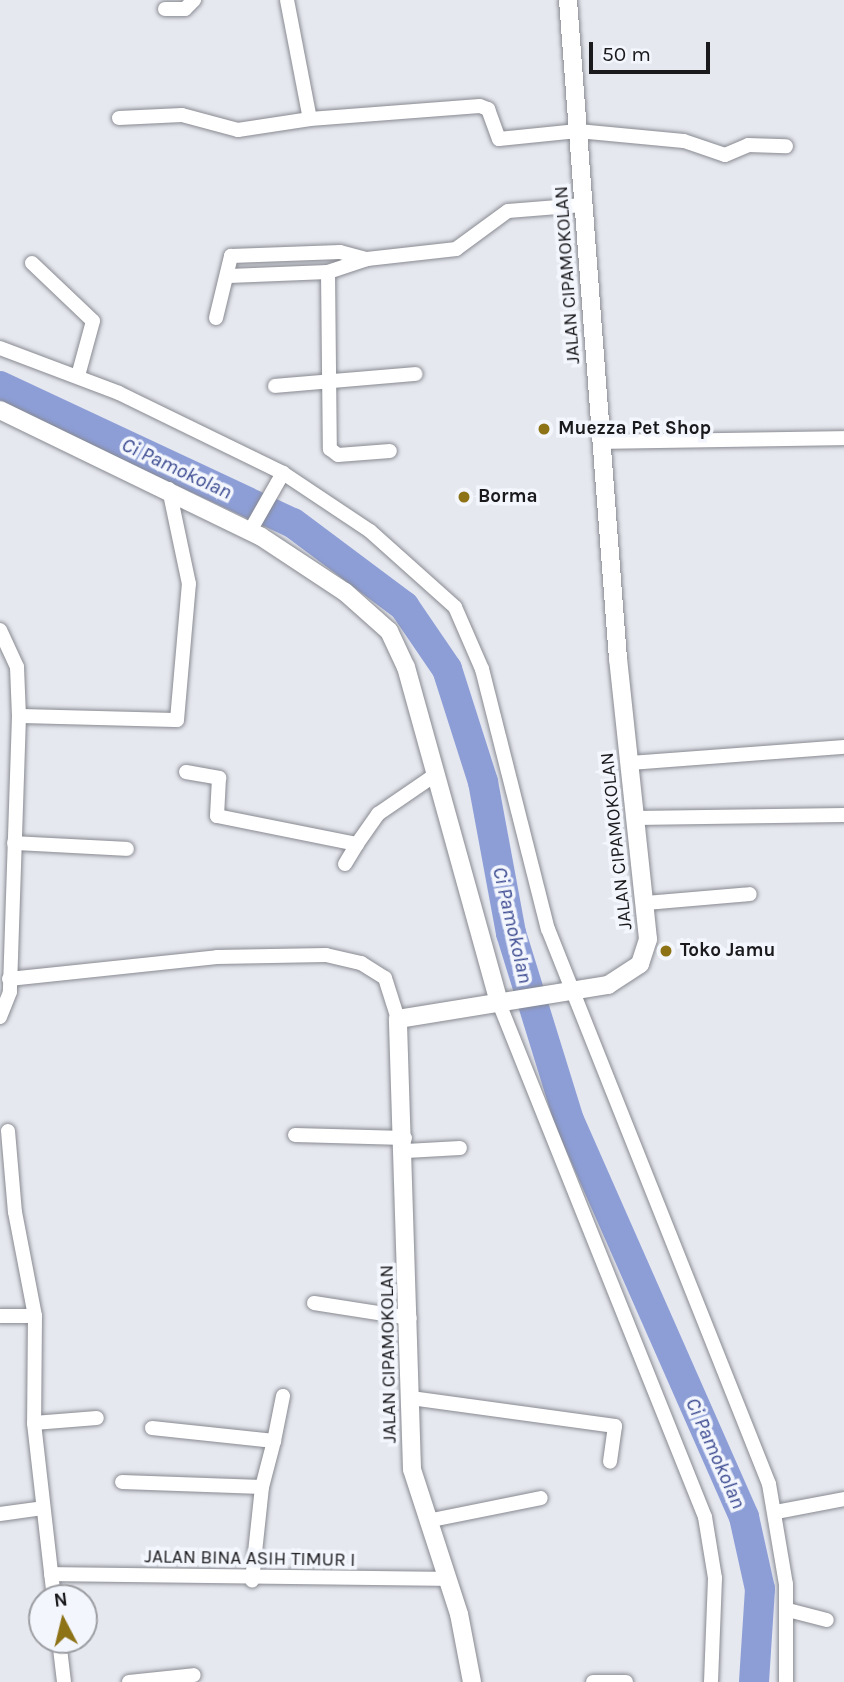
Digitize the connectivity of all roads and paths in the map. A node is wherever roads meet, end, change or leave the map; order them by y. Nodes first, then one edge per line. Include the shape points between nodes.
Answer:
1 (194, 0) edge
2 (287, 0) edge
3 (568, 0) edge
4 (165, 9) dead end
5 (119, 118) dead end
6 (310, 119) junction
7 (578, 131) junction
8 (786, 146) dead end
9 (583, 205) junction
10 (367, 259) junction
11 (32, 263) dead end
12 (328, 272) junction
13 (229, 276) junction
14 (216, 318) dead end
15 (0, 348) edge
16 (415, 374) dead end
17 (79, 376) junction
18 (327, 384) junction
19 (275, 386) dead end
20 (0, 410) edge
21 (844, 438) edge
22 (601, 442) junction
23 (390, 451) dead end
24 (279, 479) junction
25 (169, 489) junction
26 (253, 525) junction
27 (0, 630) edge
28 (16, 663) junction
29 (0, 665) edge
30 (19, 716) junction
31 (844, 747) edge
32 (630, 763) junction
33 (186, 772) dead end
34 (432, 777) junction
35 (844, 814) edge
36 (636, 818) junction
37 (14, 843) junction
38 (357, 844) junction
39 (127, 849) dead end
40 (345, 864) dead end
41 (750, 894) dead end
42 (646, 903) junction
43 (9, 979) junction
44 (565, 993) junction
45 (507, 1002) junction
46 (0, 1017) edge
47 (398, 1019) junction
48 (8, 1130) dead end
49 (295, 1135) dead end
50 (406, 1144) junction
51 (460, 1148) dead end
52 (314, 1303) dead end
53 (0, 1316) edge
54 (35, 1316) junction
55 (410, 1318) junction
56 (283, 1396) dead end
57 (411, 1398) junction
58 (97, 1418) dead end
59 (34, 1423) junction
60 (152, 1428) dead end
61 (274, 1441) junction
62 (610, 1462) dead end
63 (122, 1482) dead end
64 (262, 1487) junction
65 (541, 1498) dead end
66 (844, 1499) edge
67 (43, 1508) junction
68 (776, 1512) junction
69 (0, 1514) edge
70 (427, 1521) junction
71 (51, 1574) junction
72 (448, 1579) junction
73 (252, 1580) junction
74 (52, 1584) edge
75 (788, 1610) junction
76 (827, 1620) dead end
77 (61, 1654) edge
78 (194, 1675) dead end
79 (64, 1682) edge
80 (129, 1682) edge
81 (472, 1682) edge
82 (593, 1682) edge
83 (626, 1682) edge
84 (711, 1682) edge
85 (786, 1682) edge

1 - 4 street via 185,9
2 - 6 street
3 - 7 street, JALAN CIPAMOKOLAN
5 - 6 street via 182,115 238,130
6 - 7 street via 485,106 499,139
7 - 8 street via 684,141 725,155 748,145
7 - 9 street, JALAN CIPAMOKOLAN
9 - 10 street via 518,209 456,249
9 - 22 street, JALAN CIPAMOKOLAN
10 - 12 street
10 - 13 street via 340,252 236,255 227,260
11 - 17 street via 93,321
12 - 13 street
12 - 18 street
13 - 14 street
15 - 17 street
16 - 18 street
17 - 24 street
18 - 19 street
18 - 23 street via 333,453
20 - 25 street
21 - 22 street
22 - 32 street, JALAN CIPAMOKOLAN
24 - 26 street
24 - 44 street via 410,562 455,607 469,632
25 - 26 street
25 - 30 street via 189,584 177,720
26 - 34 street via 345,592 389,631 406,667
27 - 28 street
28 - 29 street
28 - 30 street
30 - 37 street
31 - 32 street
32 - 36 street, JALAN CIPAMOKOLAN
33 - 38 street via 219,778 217,816
34 - 38 street via 378,814
34 - 45 street
35 - 36 street
36 - 42 street, JALAN CIPAMOKOLAN
37 - 39 street
37 - 43 street
38 - 40 street
41 - 42 street
42 - 44 street, JALAN CIPAMOKOLAN via 648,939 640,964 620,980
43 - 46 street via 8,1004
43 - 47 street via 217,957 326,955 361,963 385,978
44 - 45 street, JALAN CIPAMOKOLAN
44 - 68 street via 733,1387
45 - 47 street, JALAN CIPAMOKOLAN
45 - 84 street via 705,1517 715,1578
47 - 50 street, JALAN CIPAMOKOLAN
48 - 54 street via 15,1212
49 - 50 street
50 - 51 street
50 - 55 street, JALAN CIPAMOKOLAN
52 - 55 street
53 - 54 street
54 - 59 street
55 - 57 street, JALAN CIPAMOKOLAN
56 - 61 street
57 - 62 street via 615,1426
57 - 70 street, JALAN CIPAMOKOLAN via 412,1469
58 - 59 street
59 - 67 street
60 - 61 street
61 - 64 street
63 - 64 street
64 - 73 street
65 - 70 street
66 - 68 street
67 - 69 street
67 - 71 street
68 - 75 street
70 - 72 street, JALAN CIPAMOKOLAN
71 - 73 street, JALAN BINA ASIH TIMUR I
71 - 74 street
72 - 73 street, JALAN BINA ASIH TIMUR I
72 - 81 street, JALAN CIPAMOKOLAN
75 - 76 street
75 - 85 street
77 - 79 street
78 - 80 street
82 - 83 street

